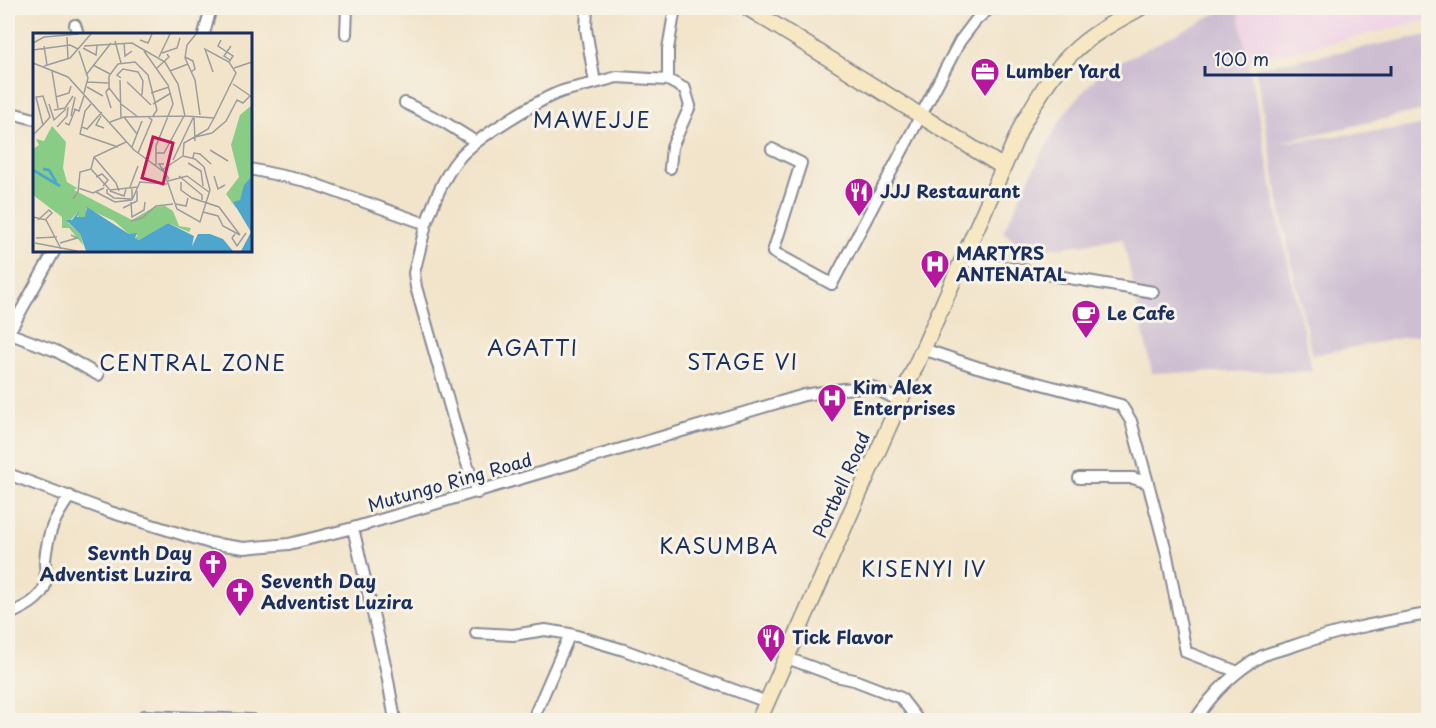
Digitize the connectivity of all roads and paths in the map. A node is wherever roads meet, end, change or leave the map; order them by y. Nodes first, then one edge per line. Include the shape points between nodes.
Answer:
1 (210, 8) edge
2 (347, 8) edge
3 (587, 8) edge
4 (675, 8) edge
5 (748, 8) edge
6 (990, 8) edge
7 (1140, 8) edge
8 (204, 33) edge
9 (346, 34) dead end
10 (668, 80) junction
11 (595, 83) junction
12 (405, 103) dead end
13 (8, 112) edge
14 (920, 116) junction
15 (33, 119) edge
16 (476, 142) junction
17 (772, 148) dead end
18 (1003, 167) junction
19 (670, 168) dead end
20 (252, 169) edge
21 (426, 224) junction
22 (54, 252) edge
23 (962, 260) junction
24 (1153, 292) dead end
25 (8, 334) edge
26 (923, 349) junction
27 (98, 375) dead end
28 (900, 401) junction
29 (8, 474) edge
30 (1079, 478) dead end
31 (1148, 483) junction
32 (477, 493) junction
33 (70, 496) junction
34 (353, 528) junction
35 (1428, 614) edge
36 (8, 615) edge
37 (476, 633) dead end
38 (570, 634) junction
39 (787, 658) junction
40 (1238, 672) junction
41 (767, 702) junction
42 (144, 716) dead end
43 (252, 720) edge
44 (395, 720) edge
45 (534, 720) edge
46 (759, 720) edge
47 (918, 720) edge
48 (1195, 720) edge

1 - 8 street
2 - 9 street
3 - 11 street via 586,29
4 - 10 street
5 - 14 main road
6 - 14 street via 960,41
7 - 18 main road, Portbell Road via 1103,28 1070,54 1023,123
10 - 11 street via 617,77
10 - 19 street via 685,89 690,106 672,147
11 - 16 street via 562,91
12 - 16 street
13 - 15 street
14 - 17 street via 832,284 773,252 801,163
14 - 18 main road
16 - 21 street via 458,159 443,182
18 - 23 main road, Portbell Road
20 - 21 street via 306,181
21 - 32 street via 414,273 416,287
22 - 25 street
23 - 24 street
23 - 26 main road, Portbell Road
25 - 27 street via 56,351
26 - 28 main road, Portbell Road
26 - 31 street via 1121,405 1131,421
28 - 32 street, Mutungo Ring Road via 872,387 804,395
28 - 39 main road, Portbell Road
29 - 33 street, Mutungo Ring Road
30 - 31 street via 1133,478
31 - 40 street via 1186,652
32 - 34 street, Mutungo Ring Road
33 - 34 street, Mutungo Ring Road via 210,543 244,548 289,543
33 - 36 street via 53,521 46,553 45,586 35,599
34 - 44 street
35 - 40 street via 1303,642 1262,656
37 - 38 street via 513,635 545,630
38 - 41 street
38 - 45 street
39 - 41 main road, Portbell Road
39 - 47 street via 901,698
40 - 48 street
41 - 46 main road, Portbell Road
42 - 43 street

